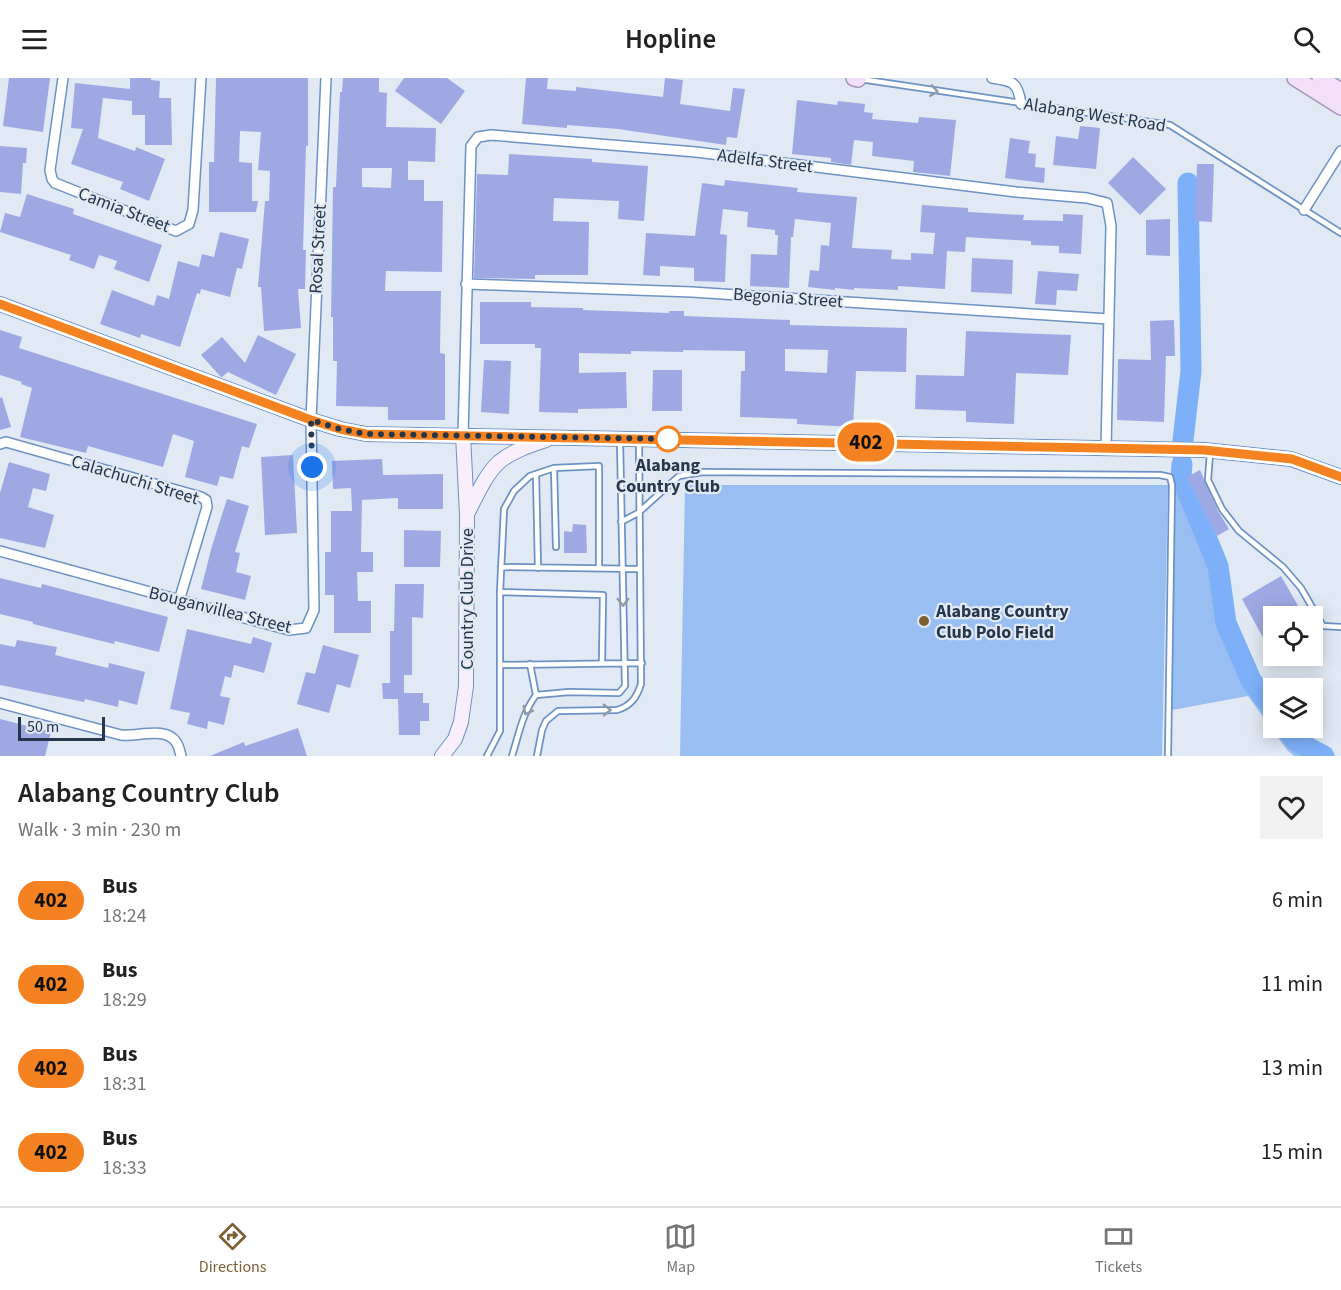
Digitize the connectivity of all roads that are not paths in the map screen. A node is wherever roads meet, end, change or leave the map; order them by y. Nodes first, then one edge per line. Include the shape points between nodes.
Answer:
1 (63, 78) edge
2 (201, 78) edge
3 (326, 78) edge
4 (856, 78) edge
5 (992, 78) edge
6 (1295, 78) edge
7 (1320, 78) edge
8 (1341, 91) edge
9 (1022, 104) junction
10 (1341, 107) edge
11 (1341, 151) edge
12 (1304, 210) junction
13 (1341, 233) edge
14 (466, 284) junction
15 (0, 304) edge
16 (1109, 319) junction
17 (311, 420) junction
18 (463, 435) junction
19 (554, 437) junction
20 (620, 438) junction
21 (639, 438) junction
22 (0, 444) edge
23 (1106, 448) junction
24 (1208, 450) junction
25 (554, 468) junction
26 (536, 474) junction
27 (1341, 477) edge
28 (638, 513) junction
29 (467, 514) junction
30 (621, 522) junction
31 (556, 547) dead end
32 (0, 551) edge
33 (501, 567) junction
34 (538, 568) junction
35 (599, 568) junction
36 (640, 568) junction
37 (622, 569) junction
38 (500, 592) junction
39 (179, 601) junction
40 (1341, 627) edge
41 (602, 663) junction
42 (624, 663) junction
43 (642, 663) junction
44 (501, 664) junction
45 (530, 664) junction
46 (537, 695) junction
47 (0, 703) edge
48 (181, 756) edge
49 (442, 756) edge
50 (488, 756) edge
51 (512, 756) edge
52 (537, 756) edge
53 (1168, 756) edge

1 - 2 street, Camia Street via 52,179 176,231 189,224 193,210
3 - 17 street, Rosal Street
4 -> 9 lane, Alabang West Road
5 - 9 street via 1015,84
6 - 10 main road
7 - 8 main road
9 - 12 lane, Alabang West Road via 1170,125
11 - 12 street
12 - 13 lane, Alabang West Road
14 - 16 street, Begonia Street via 692,292
14 - 16 street, Adelfa Street via 471,146 478,137 490,135 696,152 1107,203 1111,226
14 - 18 street, Adelfa Street
15 - 17 street
16 - 23 street, Adelfa Street
17 - 18 street via 366,434
17 - 39 street, Bouganvillea Street via 314,610 306,628 289,630
18 - 19 street
18 - 29 street, Country Club Drive
19 - 20 street
19 - 29 street via 499,462
20 - 21 street
20 - 30 lane
21 - 23 street
21 - 28 lane
22 - 39 street, Calachuchi Street via 6,442 206,500
23 - 24 street
24 - 27 street via 1292,459
24 - 40 lane via 1208,480 1222,509 1239,531 1283,567 1301,588 1323,626
25 - 26 lane
25 - 31 lane
25 - 35 lane via 599,466
26 - 33 lane via 514,491 504,509
26 - 34 lane
28 - 30 lane
28 - 36 lane
28 - 53 lane via 679,476 703,472 1170,477
29 - 49 street, Country Club Drive via 465,706 455,739
30 - 37 lane
32 - 39 street, Bouganvillea Street
33 - 34 lane
33 - 38 lane
34 - 35 lane
35 - 37 lane
36 - 37 lane
36 - 43 lane
37 -> 42 lane
38 - 41 lane via 603,595
38 - 44 lane
41 - 42 lane
41 - 45 lane
42 - 43 lane
42 - 46 lane via 625,686 619,693
52 -> 43 lane via 546,721 558,711 617,710 632,702 641,684
44 - 45 lane
44 - 50 lane via 500,731
45 - 46 lane
46 -> 51 lane via 528,706
47 - 48 street via 121,735 166,734 177,742

